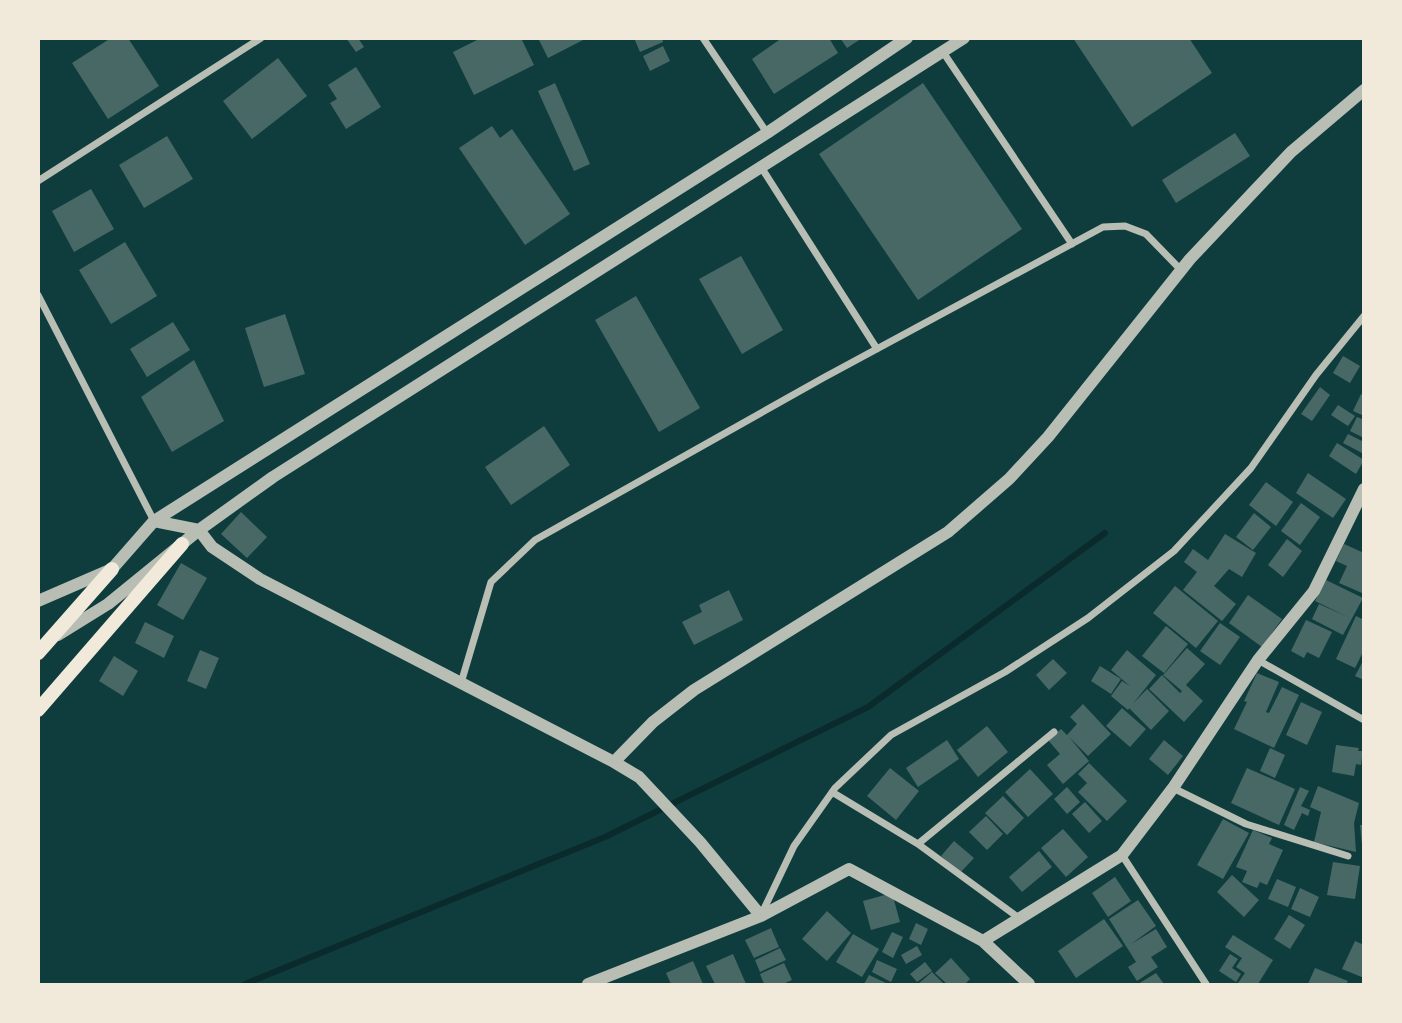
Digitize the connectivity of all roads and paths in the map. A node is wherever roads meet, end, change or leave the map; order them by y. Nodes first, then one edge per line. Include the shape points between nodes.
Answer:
1 (261, 38) edge
2 (703, 38) edge
3 (907, 38) edge
4 (964, 38) edge
5 (943, 52) junction
6 (1363, 90) edge
7 (767, 132) junction
8 (761, 167) junction
9 (38, 181) edge
10 (1072, 244) junction
11 (1181, 270) junction
12 (38, 295) edge
13 (1363, 316) edge
14 (877, 349) junction
15 (1363, 489) edge
16 (155, 521) junction
17 (199, 530) junction
18 (181, 544) junction
19 (112, 569) junction
20 (38, 601) edge
21 (40, 650) edge
22 (1258, 660) junction
23 (461, 683) junction
24 (38, 710) edge
25 (1363, 720) edge
26 (1054, 732) dead end
27 (614, 762) junction
28 (1173, 788) junction
29 (832, 792) junction
30 (918, 844) junction
31 (1122, 855) junction
32 (1348, 856) dead end
33 (761, 916) junction
34 (1019, 918) junction
35 (983, 941) junction
36 (588, 985) edge
37 (1029, 985) edge
38 (1206, 985) edge

1 - 9 street
2 - 7 street
3 - 7 street
4 - 5 street
5 - 8 street
5 - 10 street
6 - 11 street via 1291,152
7 - 16 street
8 - 14 street
8 - 17 street via 285,470
10 - 11 street via 1103,227 1125,226 1146,234
10 - 14 street
11 - 27 street via 1048,437 1009,479 948,532 694,690 653,722
12 - 16 street
13 - 29 street via 1251,468 1174,551 1047,645 891,735
14 - 23 street via 535,541 491,582
15 - 22 street via 1314,591
16 - 17 street
16 - 19 street
17 - 18 street
17 - 23 street via 212,547 260,579
18 - 21 street via 108,604
18 - 24 main road
19 - 20 street
19 - 21 main road
22 - 25 street
22 - 28 street
23 - 27 street
26 - 30 street
27 - 33 street via 639,778
28 - 31 street
28 - 32 street via 1246,824
29 - 30 street
29 - 33 street via 794,846
30 - 34 street
31 - 34 street
31 - 38 street
33 - 35 street via 849,869
33 - 36 street
34 - 35 street
35 - 37 street

